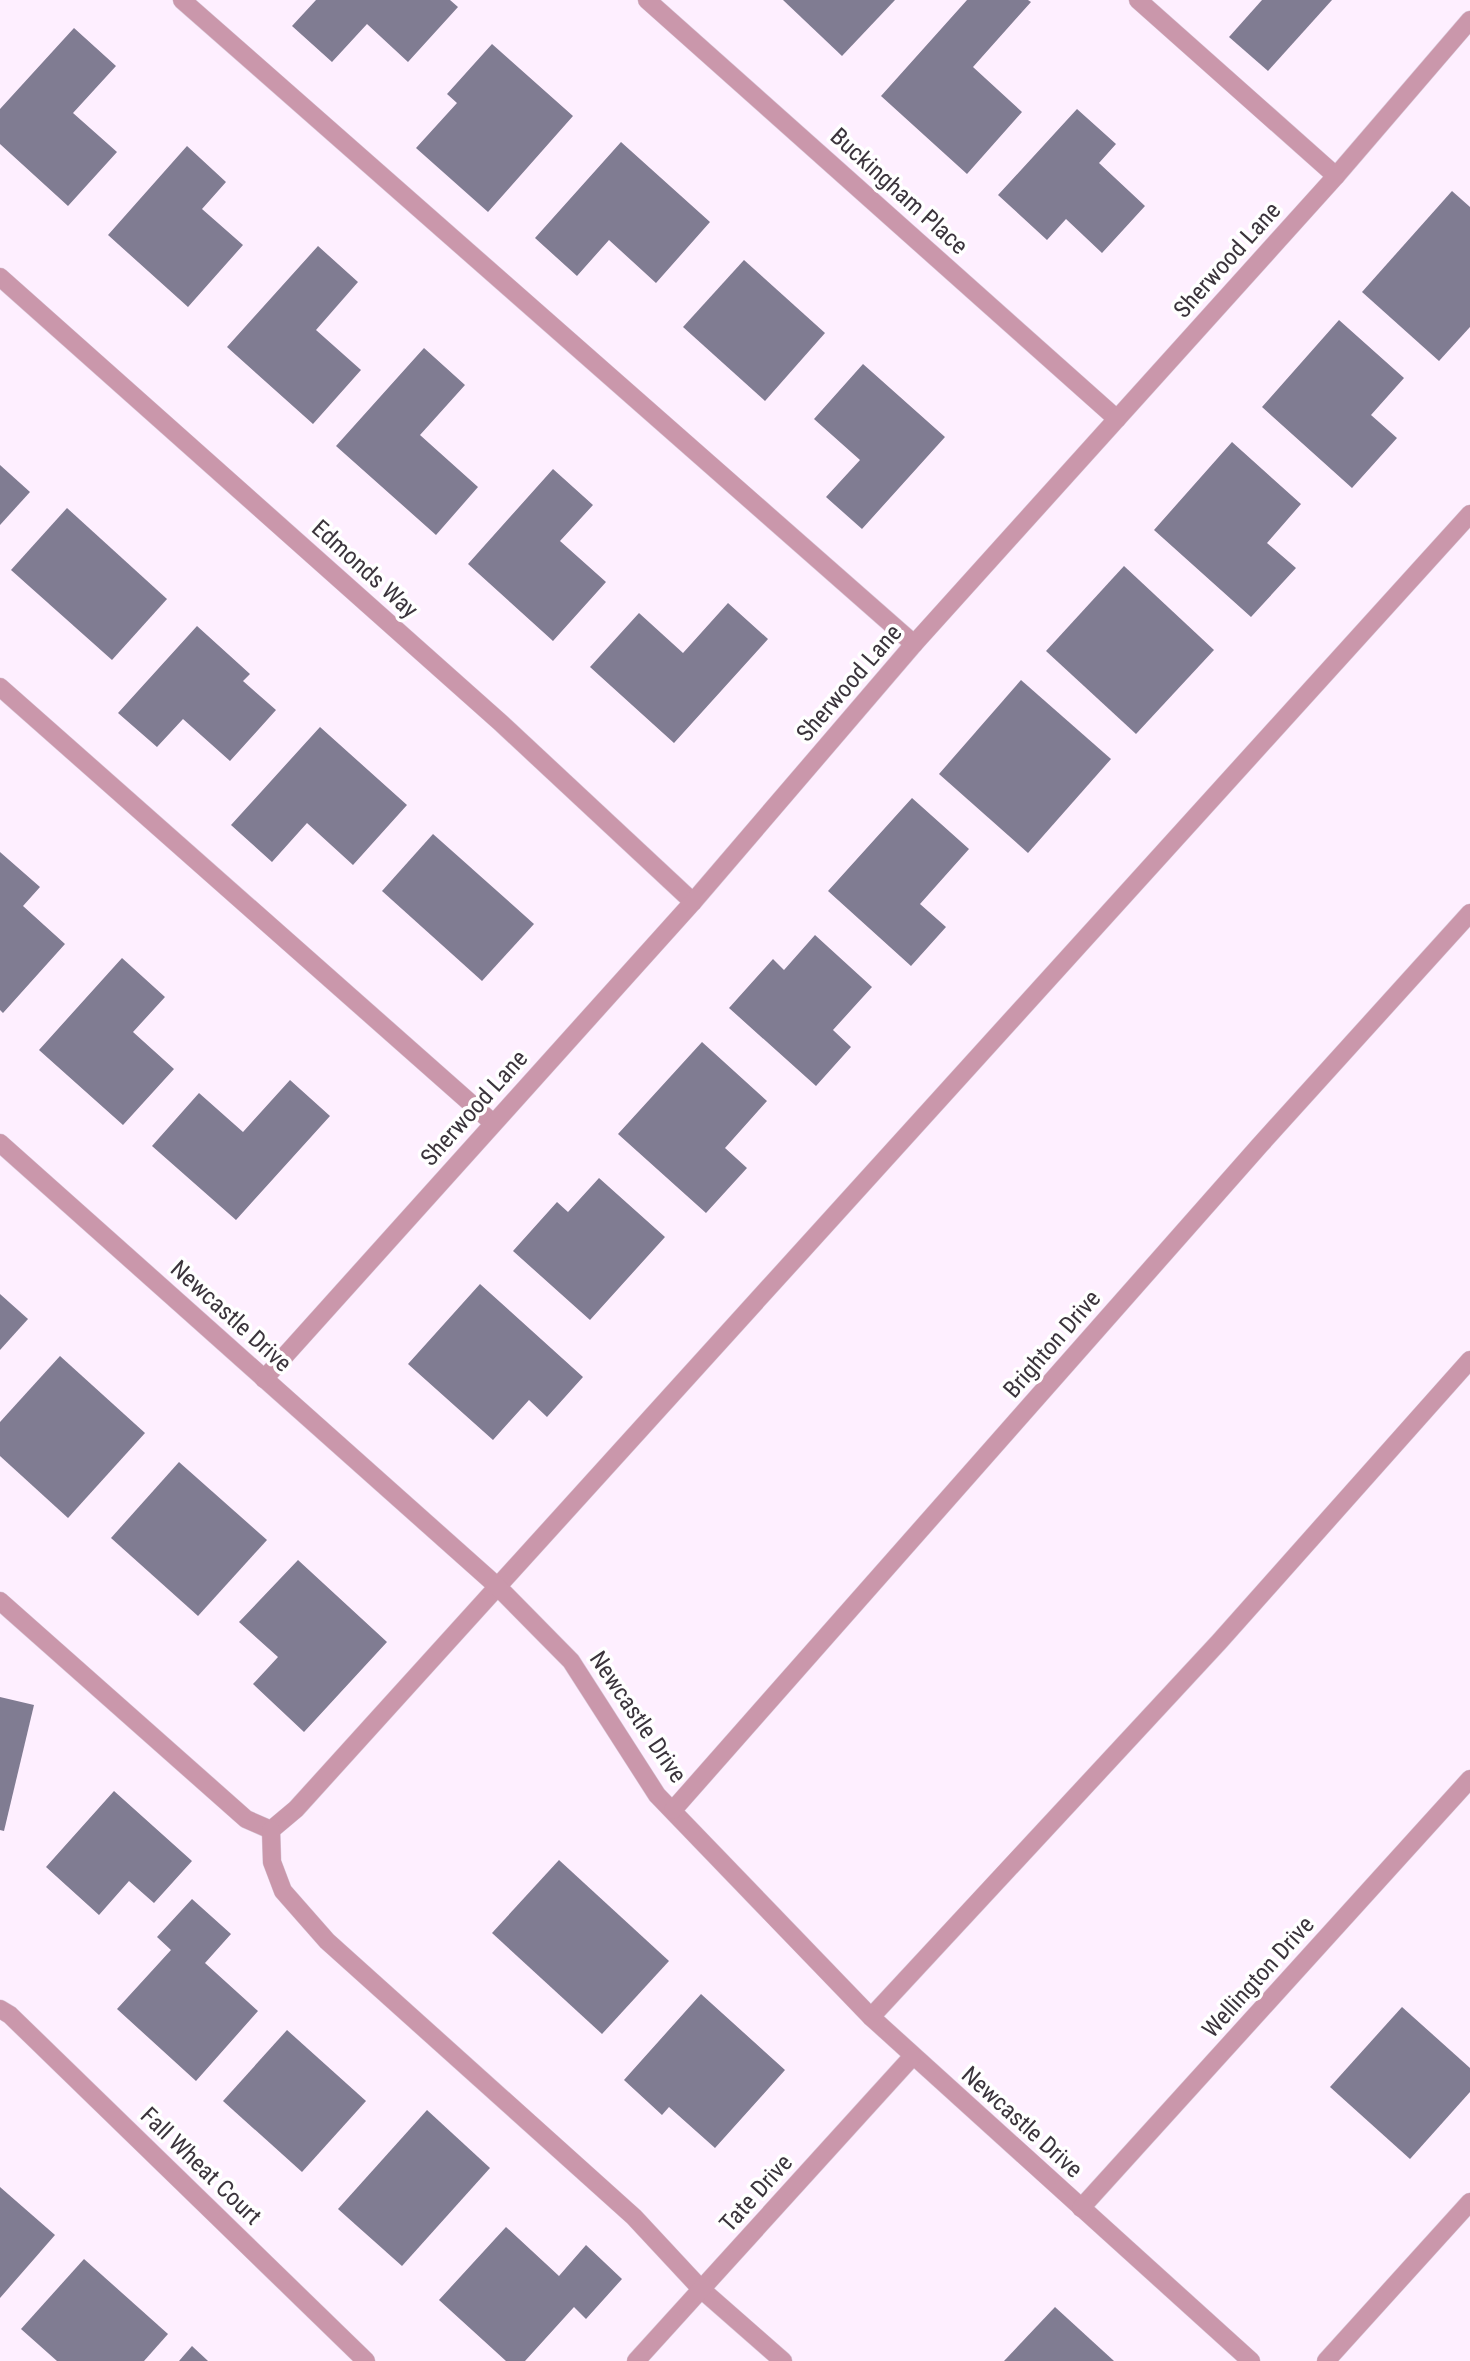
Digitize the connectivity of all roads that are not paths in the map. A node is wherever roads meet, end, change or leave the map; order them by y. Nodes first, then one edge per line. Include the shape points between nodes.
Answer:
1 (182, 0) edge
2 (647, 0) edge
3 (1138, 0) edge
4 (1470, 19) edge
5 (1336, 176) junction
6 (0, 277) edge
7 (1118, 419) junction
8 (1470, 514) edge
9 (914, 644) junction
10 (0, 687) edge
11 (693, 902) junction
12 (1470, 913) edge
13 (493, 1123) junction
14 (0, 1143) edge
15 (1470, 1360) edge
16 (264, 1378) junction
17 (497, 1586) junction
18 (0, 1601) edge
19 (1470, 1779) edge
20 (673, 1810) junction
21 (271, 1830) junction
22 (0, 2009) edge
23 (871, 2017) junction
24 (912, 2057) junction
25 (1470, 2202) edge
26 (1082, 2208) junction
27 (701, 2290) junction
28 (366, 2361) edge
29 (636, 2361) edge
30 (783, 2361) edge
31 (1251, 2361) edge
32 (1326, 2361) edge

1 - 9 street
2 - 7 street, Buckingham Place
3 - 5 street
4 - 5 street, Sherwood Lane
5 - 7 street, Sherwood Lane
6 - 11 street, Edmonds Way via 500,723
7 - 9 street, Sherwood Lane
8 - 17 street
9 - 11 street, Sherwood Lane
10 - 13 street
11 - 13 street, Sherwood Lane
12 - 20 street, Brighton Drive
13 - 16 street, Sherwood Lane
14 - 16 street, Newcastle Drive
15 - 23 street via 1193,1672
16 - 17 street, Newcastle Drive
17 - 20 street, Newcastle Drive via 571,1661 657,1795
17 - 21 street
18 - 21 street via 246,1819
19 - 26 street, Wellington Drive
20 - 23 street, Newcastle Drive
21 - 27 street via 272,1862 283,1891 327,1941 634,2217
22 - 28 street, Fall Wheat Court
23 - 24 street, Newcastle Drive
24 - 26 street, Newcastle Drive
24 - 27 street, Tate Drive
25 - 32 street
26 - 31 street, Newcastle Drive
27 - 29 street, Tate Drive
27 - 30 street

